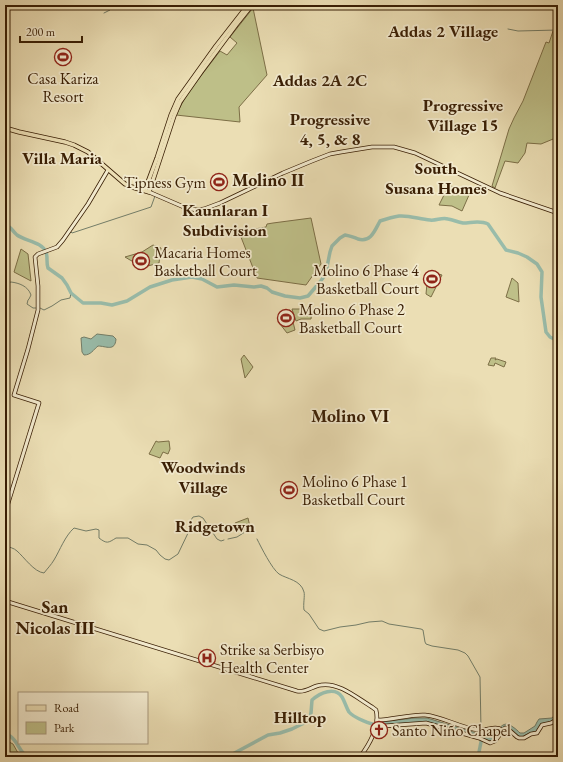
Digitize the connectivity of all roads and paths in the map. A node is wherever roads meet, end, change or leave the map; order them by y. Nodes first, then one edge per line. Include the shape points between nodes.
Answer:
1 (248, 5) edge
2 (252, 5) edge
3 (176, 106) junction
4 (5, 128) edge
5 (108, 170) junction
6 (147, 191) junction
7 (558, 213) edge
8 (5, 513) edge
9 (5, 601) edge
10 (558, 719) edge
11 (376, 725) junction
12 (501, 729) junction
13 (360, 757) edge

1 - 3 main road via 187,86
2 - 3 main road
3 - 6 main road
4 - 5 main road via 74,145 88,152
5 - 6 main road via 125,184
5 - 8 main road via 63,240 57,247 36,255 34,259 39,307 14,396 39,403
6 - 7 main road via 186,208 204,209 330,154 372,147 390,147 415,153 500,193
9 - 11 main road via 297,691 304,692 329,684 337,686 374,708 377,713
10 - 12 main road via 542,724 537,732 523,738 518,738 507,728
11 - 12 main road via 425,715 481,730
11 - 12 main road via 426,723 490,743 494,742
11 - 13 main road

